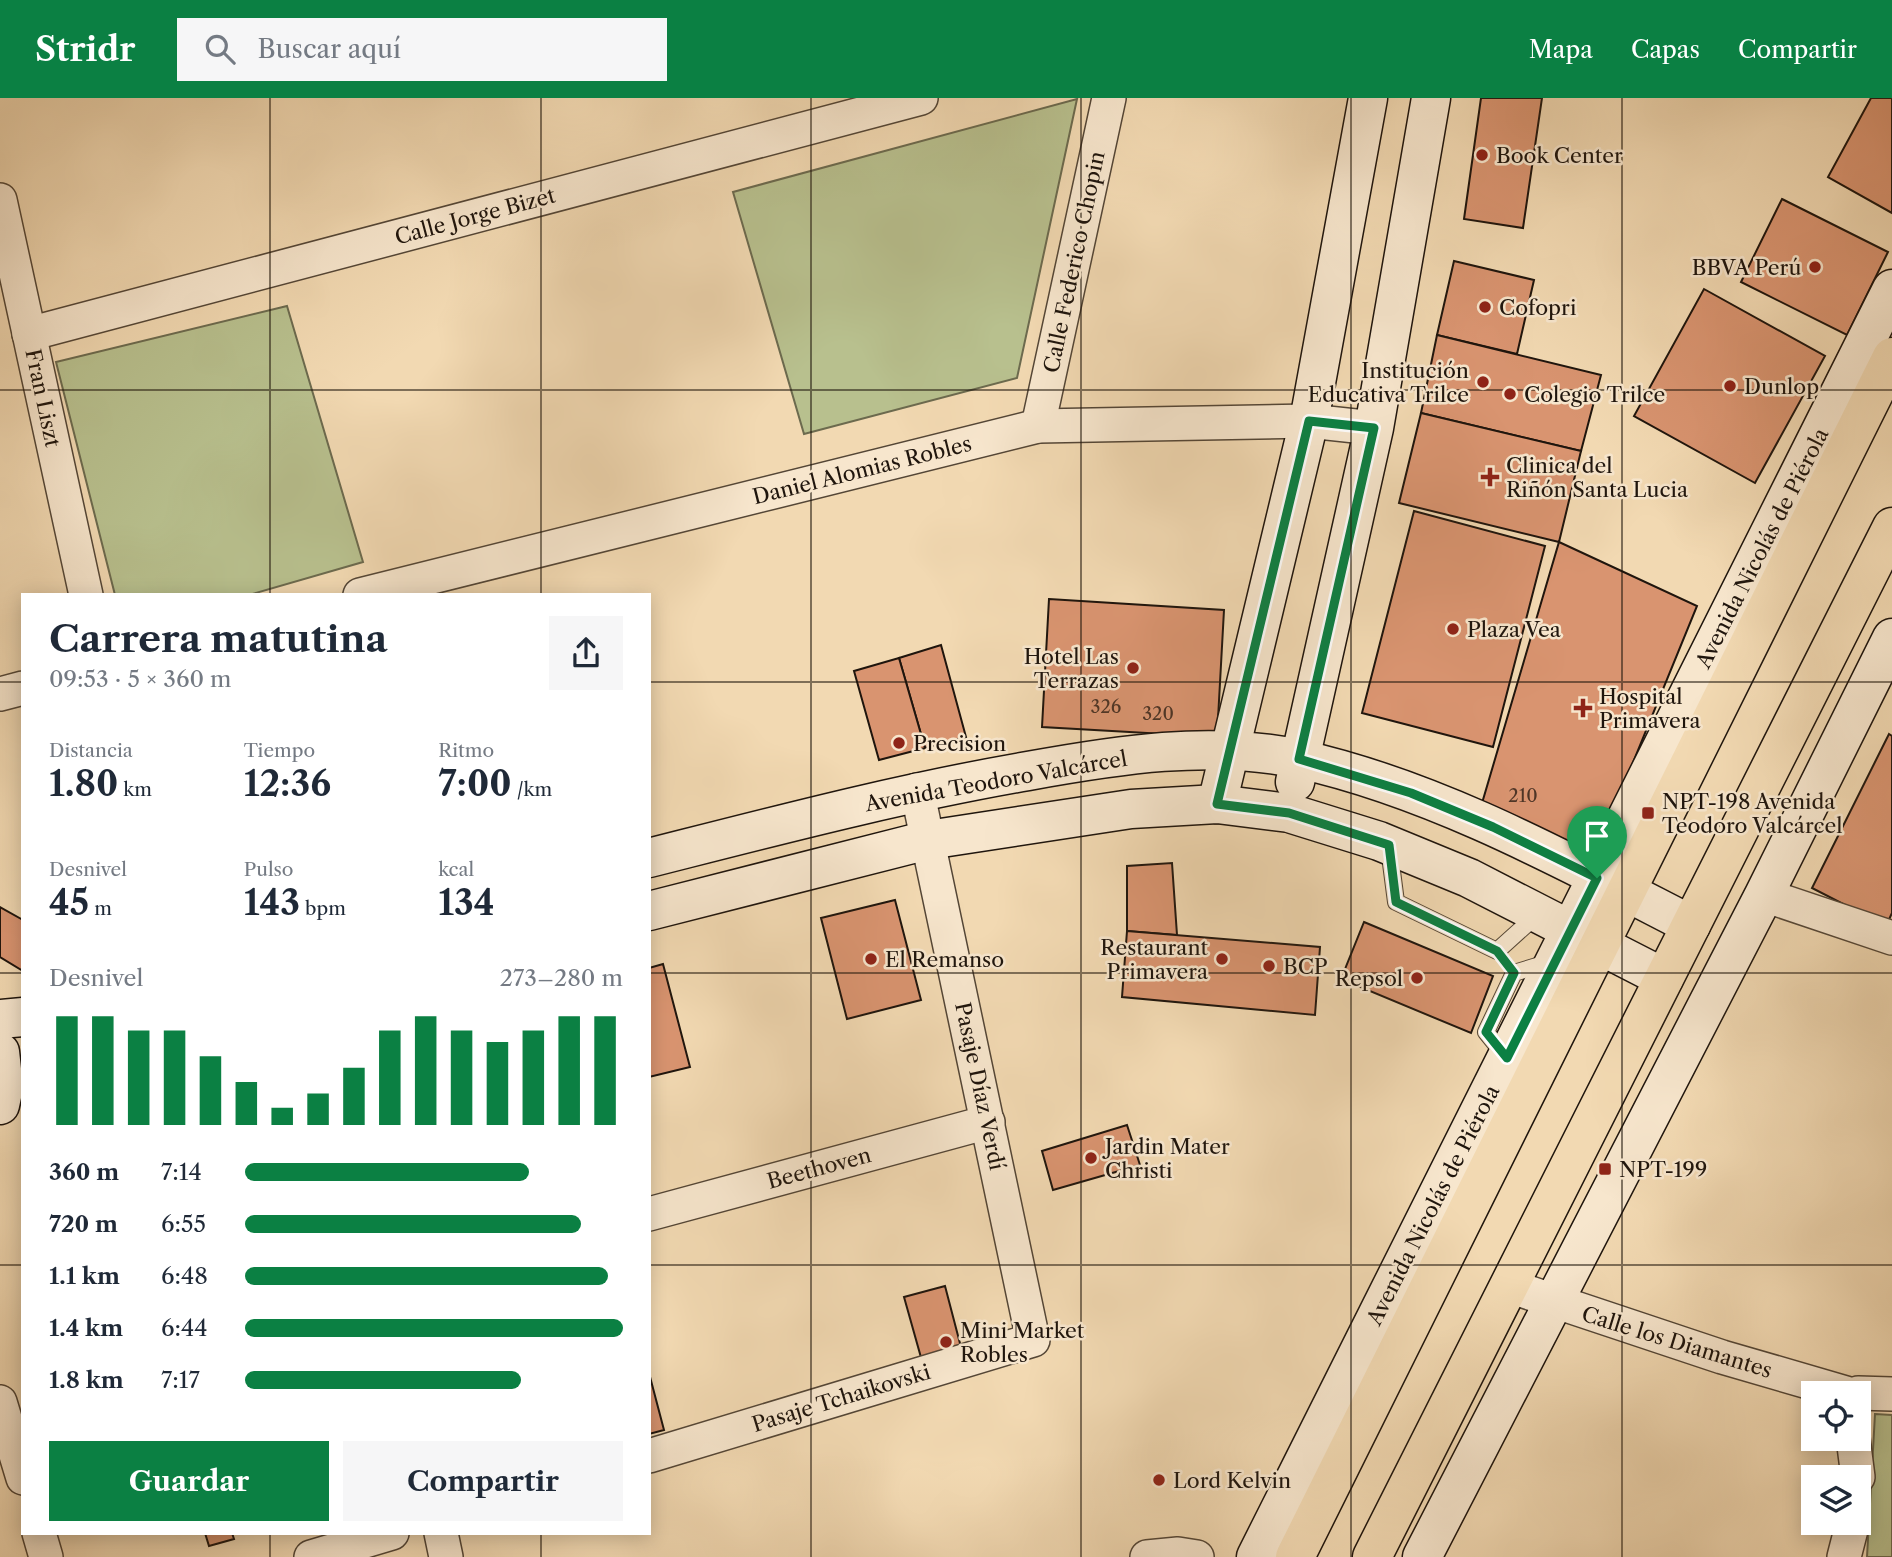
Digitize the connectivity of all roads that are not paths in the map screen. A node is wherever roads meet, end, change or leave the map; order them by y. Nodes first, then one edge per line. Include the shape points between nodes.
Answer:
1 (921, 98) edge
2 (1109, 98) edge
3 (1368, 98) edge
4 (1431, 98) edge
5 (0, 200) edge
6 (1892, 289) edge
7 (29, 334) junction
8 (1892, 357) edge
9 (1309, 421) junction
10 (1038, 426) junction
11 (1374, 428) junction
12 (1892, 527) edge
13 (86, 593) edge
14 (368, 593) edge
15 (1892, 638) edge
16 (21, 689) edge
17 (0, 694) edge
18 (1230, 750) junction
19 (1299, 759) junction
20 (917, 790) junction
21 (1217, 804) junction
22 (1289, 813) junction
23 (928, 840) junction
24 (1389, 845) junction
25 (651, 857) edge
26 (1612, 885) junction
27 (1764, 895) junction
28 (651, 910) edge
29 (1691, 925) junction
30 (1566, 938) junction
31 (1892, 938) edge
32 (1497, 951) junction
33 (1514, 973) junction
34 (1664, 978) junction
35 (21, 1017) edge
36 (0, 1019) edge
37 (1507, 1058) junction
38 (988, 1122) junction
39 (651, 1213) edge
40 (1509, 1286) junction
41 (1552, 1302) junction
42 (1034, 1340) joint
43 (1805, 1381) edge
44 (21, 1387) edge
45 (0, 1392) edge
46 (1871, 1394) edge
47 (1892, 1394) edge
48 (0, 1402) edge
49 (651, 1455) edge
50 (21, 1471) edge
51 (40, 1535) edge
52 (385, 1535) edge
53 (441, 1535) edge
54 (1850, 1535) edge
55 (47, 1557) edge
56 (311, 1557) edge
57 (446, 1557) edge
58 (1147, 1557) edge
59 (1197, 1557) edge
60 (1256, 1557) edge
61 (1296, 1557) edge
62 (1372, 1557) edge
63 (1422, 1557) edge
64 (1844, 1557) edge

1 - 7 street, Calle Jorge Bizet
2 - 10 street, Calle Federico Chopin
3 - 9 street
4 - 11 street
5 - 7 street, Fran Liszt
6 - 26 street, Avenida Nicolás de Piérola
7 - 13 street, Fran Liszt
8 - 26 highway, Avenida Nicolás de Piérola
9 - 10 street, Daniel Alomias Robles
9 - 11 street, Daniel Alomias Robles
9 - 18 street
10 - 14 street, Daniel Alomias Robles
11 - 19 street
12 - 29 highway
15 - 27 street
16 - 17 street
18 - 19 street, Avenida Teodoro Valcárcel
18 - 20 street, Avenida Teodoro Valcárcel via 1105,757
18 - 21 street
19 - 22 street
19 - 26 street, Avenida Teodoro Valcárcel via 1411,793
20 - 23 street, Pasaje Díaz Verdí
20 - 25 street, Avenida Teodoro Valcárcel
21 - 22 street
21 - 23 street via 1131,809
22 - 24 street
23 - 28 street
23 - 38 street, Pasaje Díaz Verdí
24 - 30 street via 1469,878
24 - 32 lane via 1396,902
26 - 29 street, Avenida Teodoro Valcárcel
26 - 30 highway, Avenida Nicolás de Piérola
27 - 31 street
27 - 41 street
29 - 34 highway
30 - 32 lane
30 - 33 lane
30 - 34 street
30 - 37 street, Avenida Nicolás de Piérola
30 - 61 highway, Avenida Nicolás de Piérola
32 - 33 lane
33 - 37 lane via 1486,1032
34 - 40 highway
35 - 36 street
37 - 60 street, Avenida Nicolás de Piérola
38 - 39 street, Beethoven
38 - 42 street, Pasaje Díaz Verdí
40 - 41 street, Calle los Diamantes
40 - 62 highway
41 - 43 street, Calle los Diamantes
41 - 63 street
42 - 49 street, Pasaje Tchaikovski
44 - 45 street
46 - 47 street
48 - 50 street
51 - 55 street
52 - 56 street
53 - 57 street
54 - 64 street
58 - 59 street

